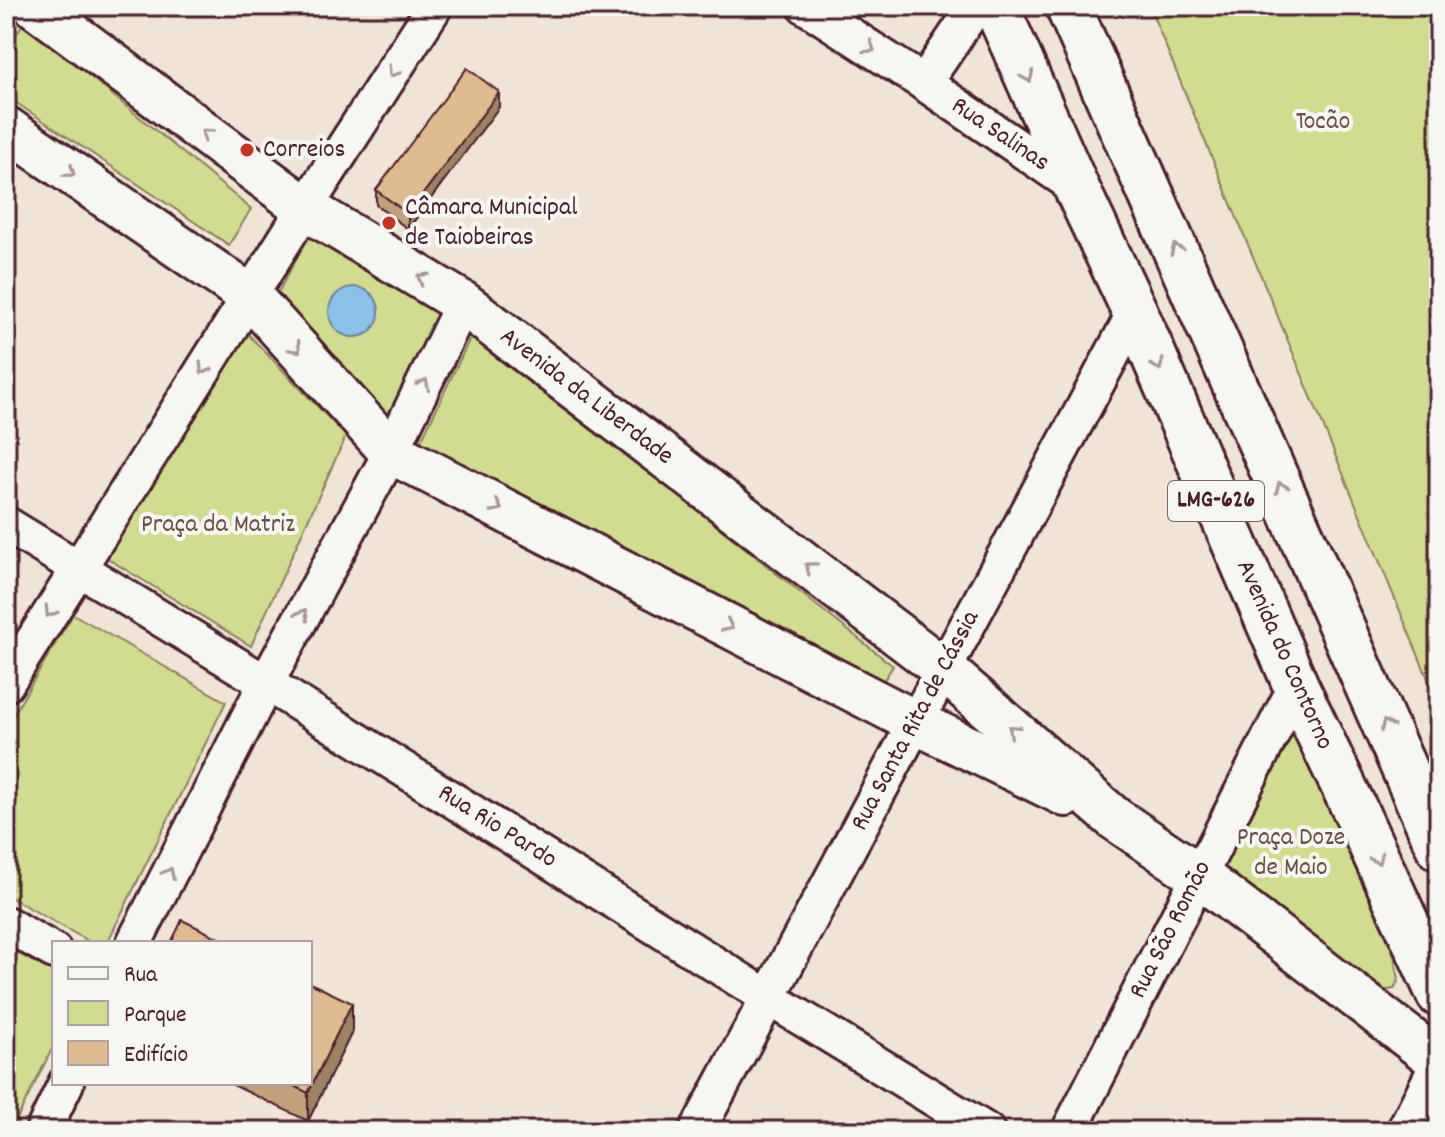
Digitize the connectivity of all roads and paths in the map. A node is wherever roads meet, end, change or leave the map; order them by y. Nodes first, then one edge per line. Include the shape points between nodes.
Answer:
1 (13, 6) edge
2 (35, 6) edge
3 (435, 6) edge
4 (805, 6) edge
5 (976, 6) edge
6 (996, 6) edge
7 (1068, 6) edge
8 (6, 17) edge
9 (924, 83) junction
10 (6, 128) edge
11 (1076, 187) junction
12 (305, 208) junction
13 (250, 296) junction
14 (463, 303) junction
15 (1135, 312) junction
16 (391, 452) junction
17 (6, 524) edge
18 (77, 568) junction
19 (943, 669) junction
20 (266, 683) junction
21 (6, 684) edge
22 (1296, 686) junction
23 (915, 722) junction
24 (1410, 780) junction
25 (1355, 810) junction
26 (1114, 818) junction
27 (1439, 848) edge
28 (1198, 875) junction
29 (6, 924) edge
30 (135, 941) edge
31 (52, 950) edge
32 (1439, 994) edge
33 (769, 998) junction
34 (1439, 1062) edge
35 (65, 1085) edge
36 (43, 1131) edge
37 (697, 1131) edge
38 (987, 1131) edge
39 (1069, 1131) edge
40 (1404, 1131) edge

1 - 8 street
12 -> 2 street, Avenida da Liberdade
3 -> 12 street
4 -> 9 street, Rua Salinas
5 - 9 street, Rua Salinas
6 -> 11 main road, Avenida do Contorno / LMG-626
24 -> 7 main road
9 - 11 street, Rua Salinas
10 -> 13 street, Avenida da Liberdade
11 - 15 main road, Avenida do Contorno / LMG-626
12 - 13 street
14 -> 12 street, Avenida da Liberdade
13 -> 16 street, Avenida da Liberdade
13 -> 18 street
16 -> 14 street
19 -> 14 street, Avenida da Liberdade
15 - 19 street, Rua Santa Rita de Cássia
15 -> 22 main road, Avenida do Contorno / LMG-626
20 -> 16 street
16 -> 23 street, Avenida da Liberdade
17 - 18 street, Rua Rio Pardo
18 - 20 street, Rua Rio Pardo
18 -> 21 street
19 - 23 street, Rua Santa Rita de Cássia
26 -> 19 street, Avenida da Liberdade
30 -> 20 street
20 - 33 street, Rua Rio Pardo
22 - 25 main road, Avenida do Contorno / LMG-626
22 - 28 street, Rua São Romão
23 - 26 street, Avenida da Liberdade
23 - 33 street, Rua Santa Rita de Cássia
24 - 25 main road
24 - 27 main road
25 -> 32 main road, Avenida do Contorno / LMG-626
26 - 28 street, Avenida da Liberdade
28 - 34 street
28 - 39 street, Rua São Romão
29 - 31 street
33 - 37 street, Rua Santa Rita de Cássia
33 - 38 street, Rua Rio Pardo
34 - 40 street
35 - 36 street

